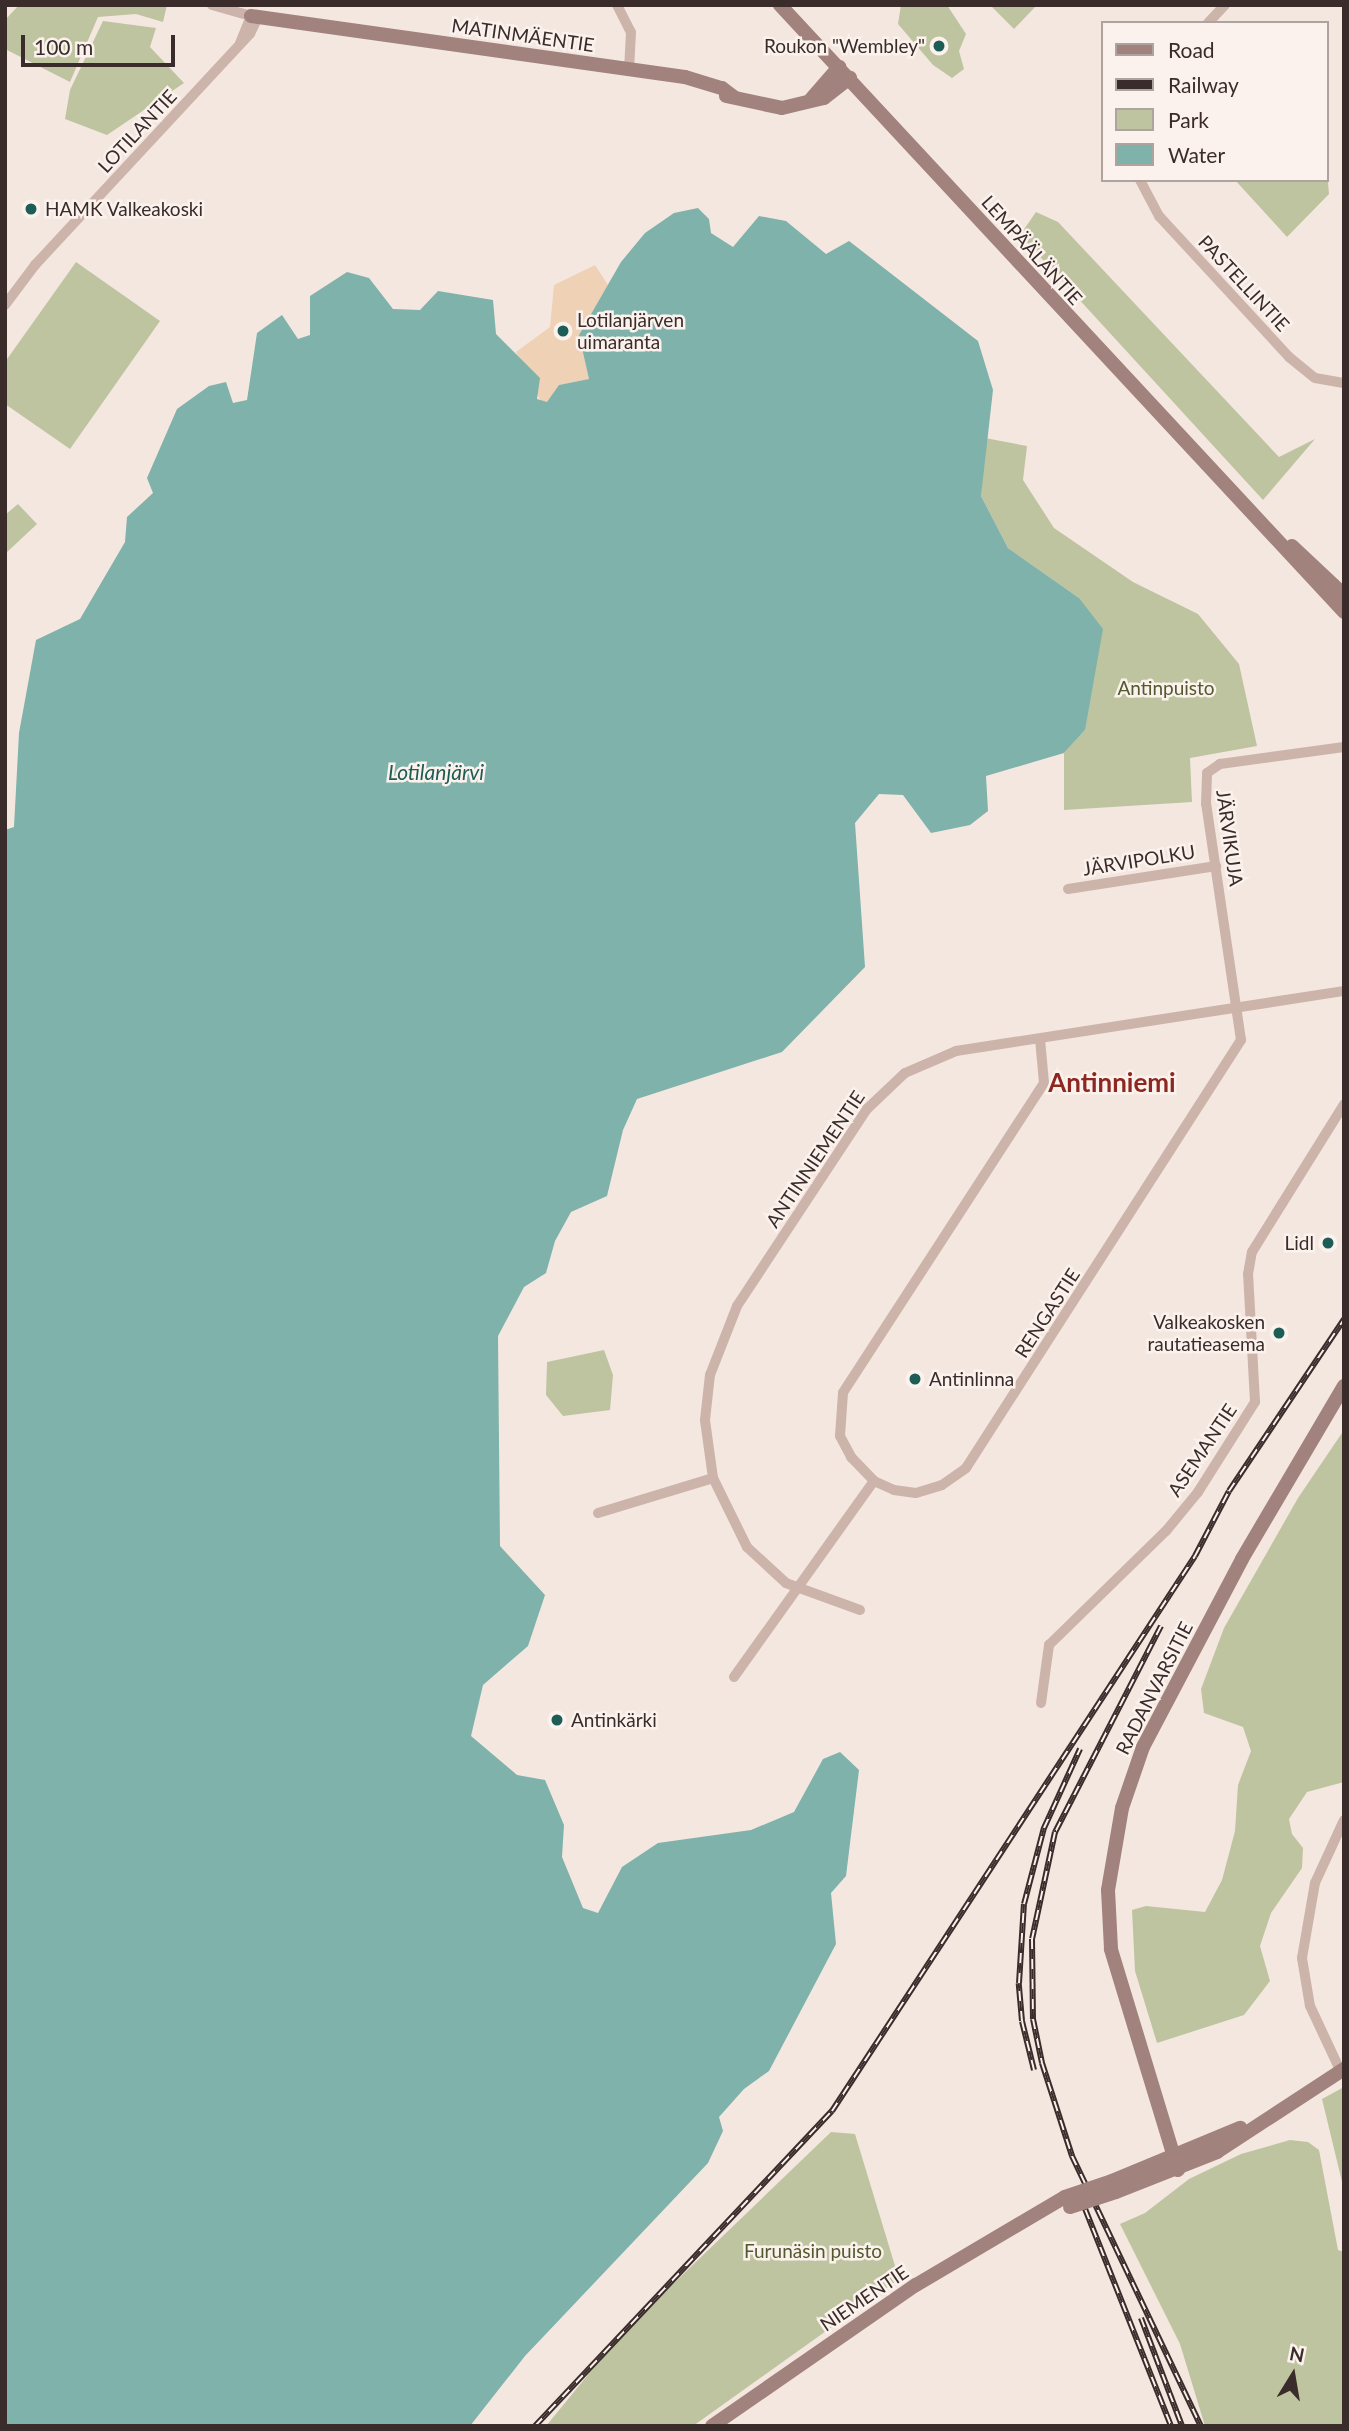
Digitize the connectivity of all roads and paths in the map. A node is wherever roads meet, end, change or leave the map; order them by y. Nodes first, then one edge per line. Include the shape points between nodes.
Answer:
1 (212, 5) edge
2 (617, 5) edge
3 (780, 5) edge
4 (1225, 5) edge
5 (254, 16) junction
6 (1210, 21) edge
7 (629, 68) junction
8 (845, 72) junction
9 (1141, 182) edge
10 (5, 304) edge
11 (1344, 383) edge
12 (1258, 519) junction
13 (1344, 595) edge
14 (1344, 612) edge
15 (1344, 747) edge
16 (1216, 866) junction
17 (1068, 889) dead end
18 (1344, 991) edge
19 (1239, 1007) junction
20 (1040, 1039) junction
21 (1344, 1104) edge
22 (1344, 1387) edge
23 (713, 1478) junction
24 (874, 1481) junction
25 (598, 1513) dead end
26 (798, 1588) junction
27 (860, 1610) dead end
28 (734, 1677) dead end
29 (1041, 1703) dead end
30 (1344, 1820) edge
31 (1342, 2069) edge
32 (1182, 2162) junction
33 (712, 2426) edge

1 - 5 street, MATINMÄENTIE
2 - 7 street via 631,32
3 - 8 main road, LEMPÄÄLÄNTIE
4 - 6 street
5 - 7 main road, MATINMÄENTIE
5 - 10 street, LOTILANTIE via 256,26 34,265
7 - 8 main road, MATINMÄENTIE via 705,83 718,94 782,108 824,98
8 - 12 main road, LEMPÄÄLÄNTIE
9 - 11 street, PASTELLINTIE via 1159,216 1289,357 1315,377
12 - 13 main road, LEMPÄÄLÄNTIE
12 - 14 main road, LEMPÄÄLÄNTIE
15 - 16 street, JÄRVIKUJA via 1212,767 1204,787
16 - 17 street, JÄRVIPOLKU
16 - 19 street, JÄRVIKUJA
18 - 19 street, ANTINNIEMENTIE
19 - 20 street, ANTINNIEMENTIE
19 - 24 street, RENGASTIE via 1241,1040 1224,1073 966,1468 942,1485 916,1493
20 - 23 street, ANTINNIEMENTIE via 956,1051 928,1060 884,1090 867,1110 737,1306 719,1342 705,1420
20 - 24 street, RENGASTIE via 1044,1083 843,1393 840,1436 851,1457
21 - 29 street, ASEMANTIE via 1252,1252 1248,1274 1255,1402 1198,1492 1166,1531 1049,1645
22 - 32 main road, RADANVARSITIE via 1242,1559 1143,1747 1122,1808 1108,1890 1111,1949
23 - 25 street
23 - 26 street, ANTINNIEMENTIE via 747,1547 768,1570
24 - 26 street
26 - 27 street, ANTINNIEMENTIE
26 - 28 street
30 - 31 street via 1315,1882 1302,1958 1310,2006
31 - 32 main road, NIEMENTIE via 1271,2115
32 - 33 main road, NIEMENTIE, bridge via 1043,2211 927,2278

